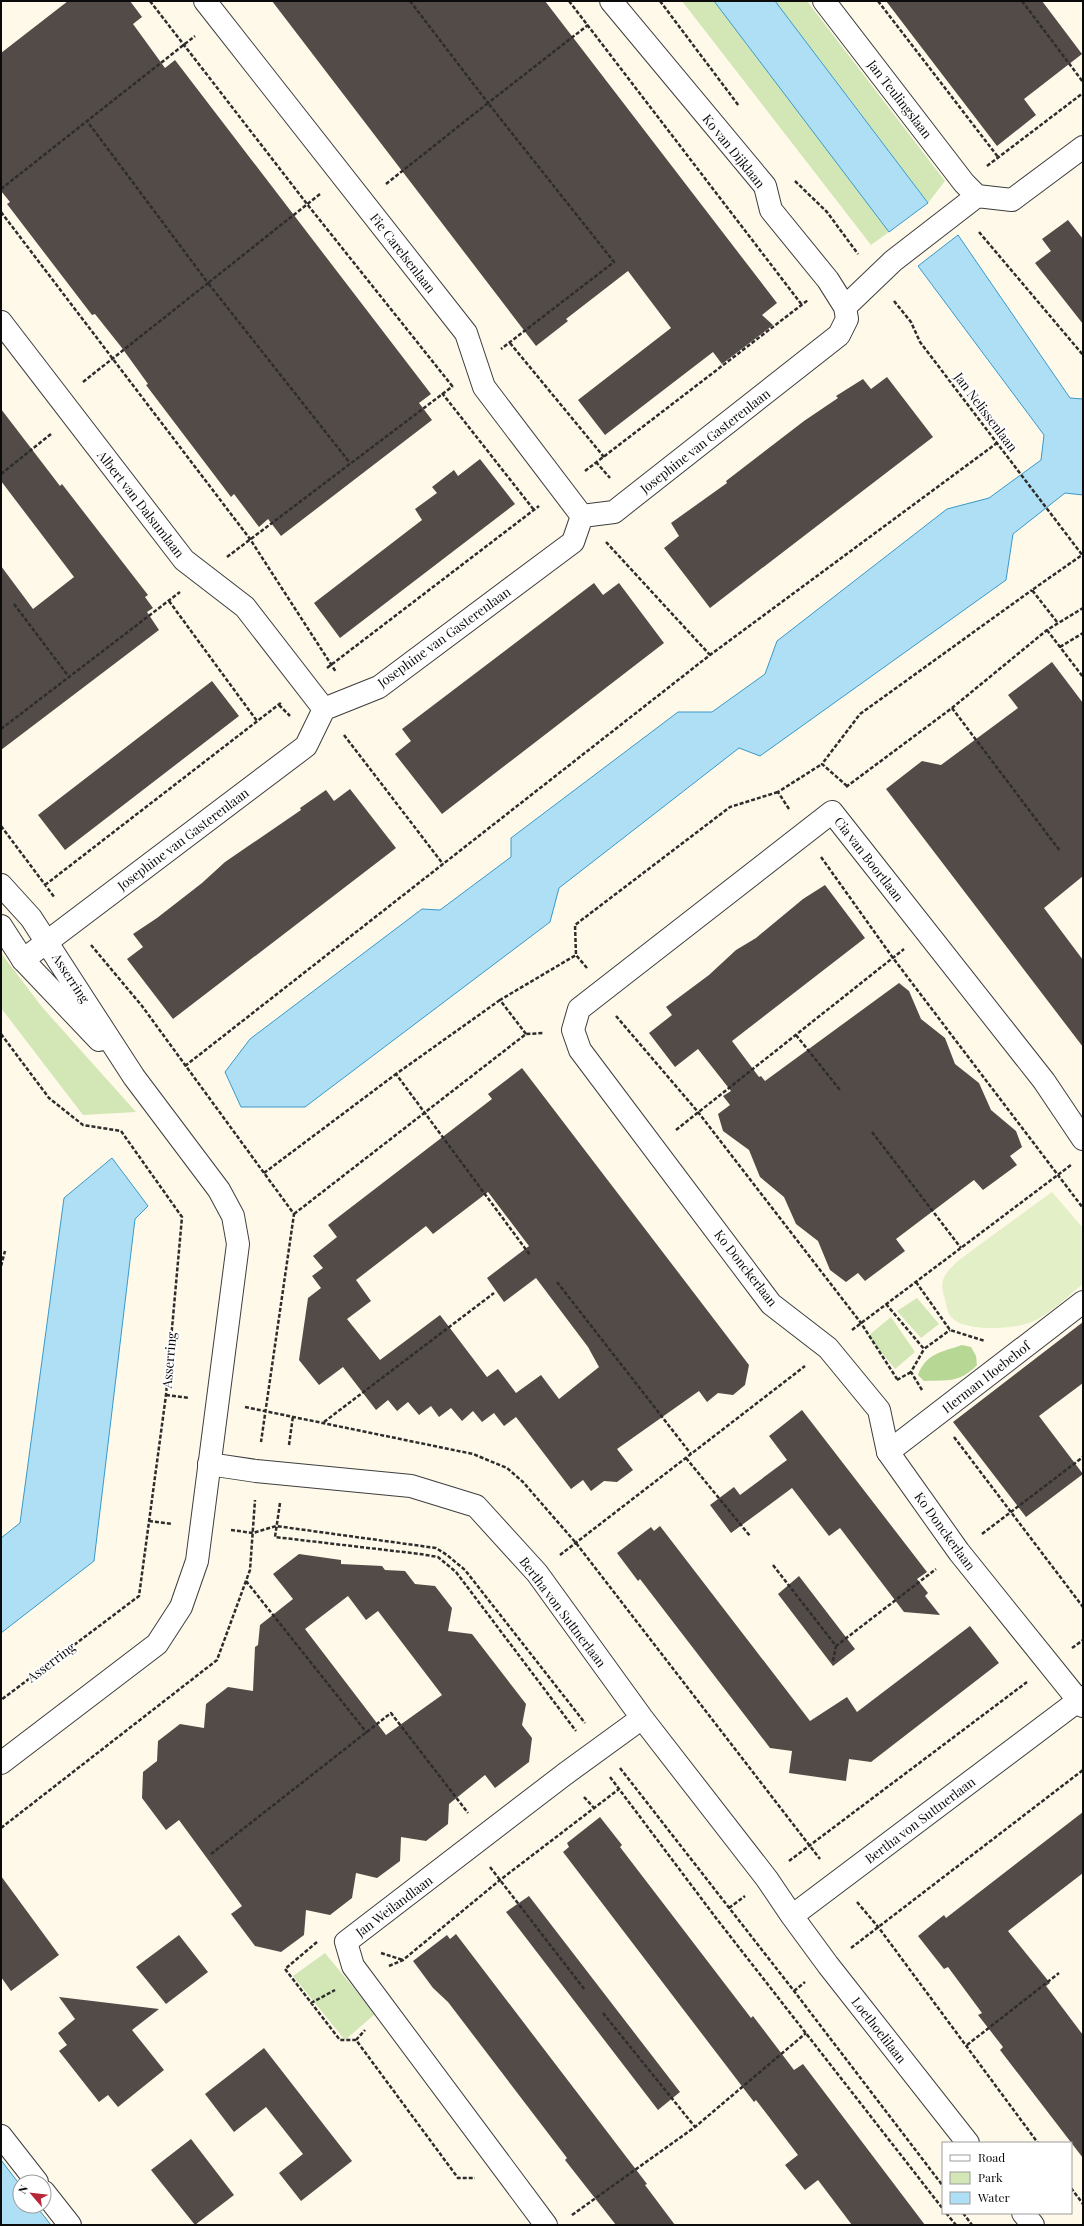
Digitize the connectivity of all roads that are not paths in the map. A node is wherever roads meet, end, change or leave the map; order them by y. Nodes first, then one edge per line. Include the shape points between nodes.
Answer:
1 (824, 1) edge
2 (613, 3) edge
3 (212, 9) edge
4 (1083, 147) edge
5 (971, 189) junction
6 (845, 307) junction
7 (1, 322) edge
8 (582, 516) junction
9 (324, 709) junction
10 (1, 885) edge
11 (1, 926) edge
12 (48, 941) junction
13 (23, 960) junction
14 (573, 1030) joint
15 (134, 1077) junction
16 (1083, 1139) edge
17 (1083, 1302) edge
18 (888, 1452) junction
19 (209, 1464) junction
20 (1081, 1701) edge
21 (642, 1718) junction
22 (1, 1763) edge
23 (792, 1916) junction
24 (1, 2136) edge
25 (967, 2142) edge
26 (30, 2174) edge
27 (52, 2202) edge
28 (1024, 2214) edge
29 (70, 2225) edge
30 (546, 2225) edge
31 (1033, 2225) edge

1 - 5 street, Jan Teulingslaan
2 - 6 street, Ko van Dijklaan via 765,186 771,210 828,280
3 - 8 street, Fie Carelsenlaan via 466,332 480,375
4 - 5 street via 1012,200
5 - 6 street via 960,210 893,261
6 - 8 street, Josephine van Gasterenlaan via 847,319 839,335 614,512
7 - 9 street, Albert van Dalsumlaan via 184,560 245,607
8 - 9 street, Josephine van Gasterenlaan via 573,542 379,687
9 - 12 street, Josephine van Gasterenlaan via 306,746
10 - 12 street, Asserring
11 - 13 street, Asserring
12 - 13 street, Josephine van Gasterenlaan
12 - 15 street, Asserring
13 - 15 street, Asserring
14 - 16 street, Cia van Boortlaan via 579,1009 832,812 1044,1081
14 - 18 street, Ko Donckerlaan via 580,1050 771,1304 828,1348 879,1410
15 - 19 street, Asserring via 220,1190 233,1216 238,1244
17 - 18 street, Herman Hoebehof
18 - 20 street, Ko Donckerlaan via 959,1552 1049,1666
19 - 21 street, Bertha von Suttnerlaan via 411,1486 476,1506 537,1573
19 - 22 street, Asserring via 197,1561 181,1606 157,1644
20 - 23 street, Bertha von Suttnerlaan
21 - 23 street, Bertha von Suttnerlaan via 767,1879
21 - 30 street, Jan Weilandlaan via 346,1942 353,1966
23 - 25 street, Loethoelilaan
24 - 26 street
27 - 29 street
28 - 31 street

